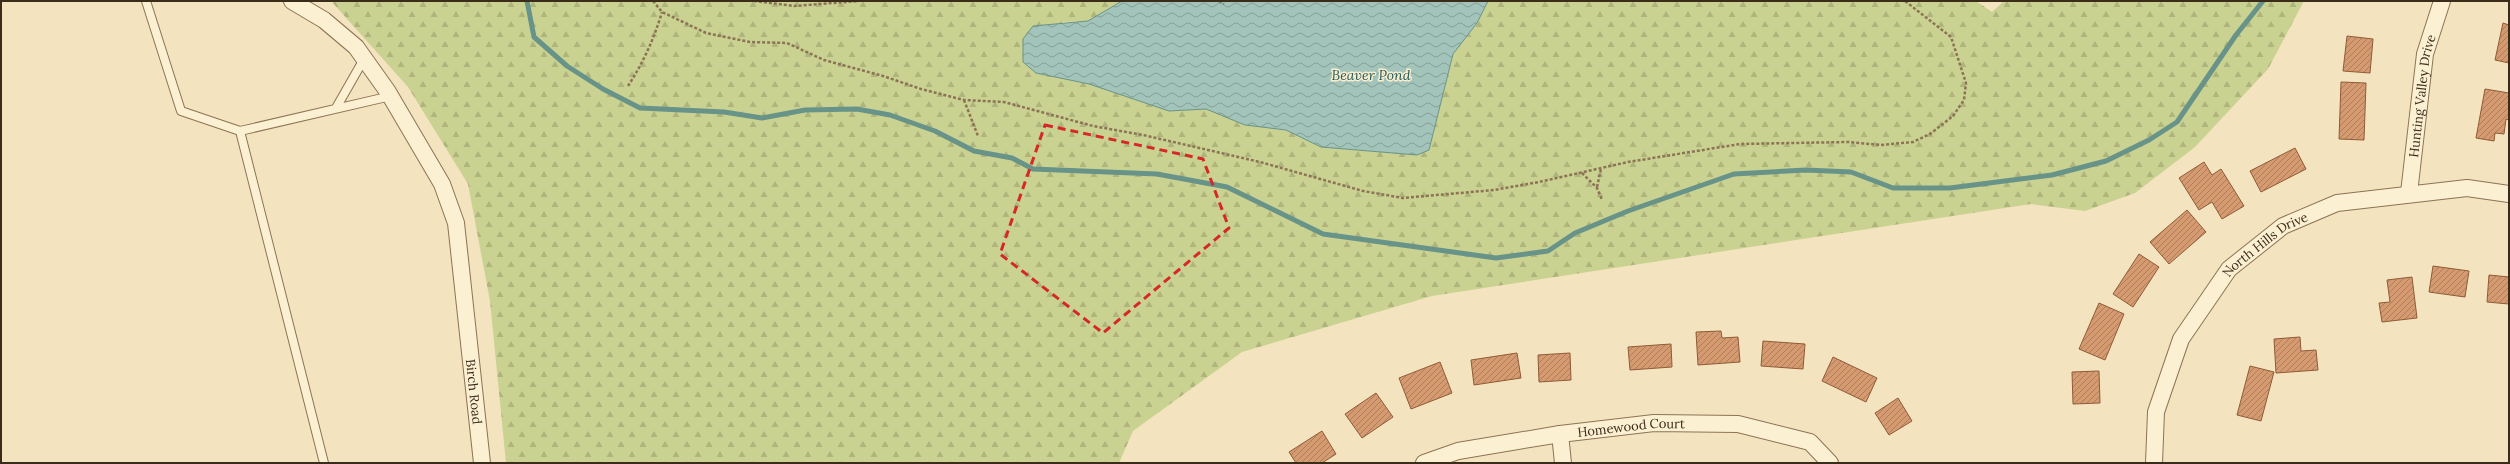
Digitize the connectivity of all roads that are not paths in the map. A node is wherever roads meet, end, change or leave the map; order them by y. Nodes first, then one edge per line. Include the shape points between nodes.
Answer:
1 (146, 1) edge
2 (292, 1) edge
3 (2442, 1) edge
4 (364, 59) junction
5 (391, 96) junction
6 (336, 108) junction
7 (240, 131) junction
8 (2409, 193) junction
9 (2509, 194) edge
10 (1560, 434) junction
11 (324, 463) edge
12 (482, 463) edge
13 (1424, 463) edge
14 (1563, 463) edge
15 (1830, 463) edge
16 (2154, 463) edge

1 - 7 lane via 181,111
2 - 4 street, Birch Road via 324,20 356,47
3 - 8 street, Hunting Valley Drive via 2425,54
4 - 5 street, Birch Road
4 - 6 lane
5 - 6 lane
5 - 12 street, Birch Road via 442,184 456,223
6 - 7 lane
7 - 11 lane
8 - 9 street, North Hills Drive via 2467,188
8 - 16 street, North Hills Drive via 2337,202 2283,226 2229,269 2181,339 2156,412
10 - 13 street, Homewood Court via 1458,451
10 - 14 street
10 - 15 street, Homewood Court via 1654,423 1738,424 1810,442

